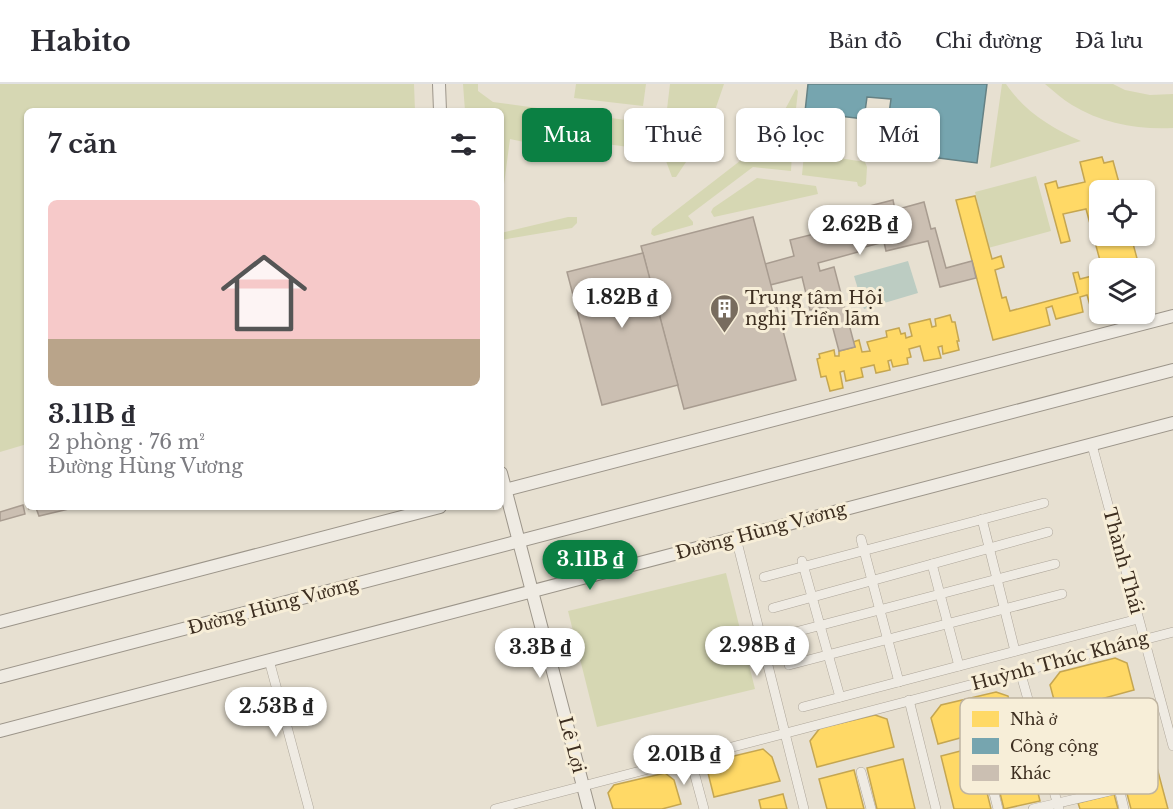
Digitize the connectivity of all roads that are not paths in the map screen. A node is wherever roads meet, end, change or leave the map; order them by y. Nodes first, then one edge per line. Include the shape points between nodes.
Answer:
1 (439, 84) edge
2 (440, 108) edge
3 (1173, 316) edge
4 (1173, 370) edge
5 (1173, 423) edge
6 (1092, 445) junction
7 (504, 491) edge
8 (504, 494) edge
9 (1044, 503) dead end
10 (429, 510) edge
11 (982, 519) junction
12 (1048, 532) dead end
13 (736, 538) junction
14 (861, 539) dead end
15 (519, 541) junction
16 (989, 548) junction
17 (864, 551) junction
18 (803, 564) junction
19 (932, 564) junction
20 (1055, 564) dead end
21 (764, 577) dead end
22 (997, 579) junction
23 (872, 581) junction
24 (532, 591) junction
25 (940, 594) junction
26 (1062, 594) dead end
27 (812, 597) junction
28 (773, 608) dead end
29 (1004, 609) junction
30 (879, 610) junction
31 (1138, 619) junction
32 (0, 622) edge
33 (948, 624) junction
34 (820, 625) junction
35 (1173, 632) edge
36 (780, 636) dead end
37 (1143, 639) junction
38 (887, 640) junction
39 (1015, 651) junction
40 (828, 655) junction
41 (269, 660) junction
42 (789, 665) dead end
43 (959, 666) junction
44 (1020, 671) junction
45 (0, 677) edge
46 (898, 682) junction
47 (840, 698) junction
48 (1028, 698) edge
49 (909, 700) junction
50 (803, 707) dead end
51 (0, 730) edge
52 (785, 732) junction
53 (1173, 746) edge
54 (690, 757) junction
55 (861, 772) dead end
56 (583, 787) junction
57 (994, 794) edge
58 (1100, 794) edge
59 (1120, 794) edge
60 (1058, 806) edge
61 (309, 809) edge
62 (495, 809) edge
63 (589, 809) edge
64 (704, 809) edge
65 (804, 809) edge
66 (871, 809) edge
67 (936, 809) edge
68 (998, 809) edge
69 (1032, 809) edge
70 (1124, 809) edge

1 - 2 main road
3 - 7 main road
4 - 15 main road, Đường Hùng Vương
5 - 6 main road, Đường Hùng Vương
6 - 13 main road, Đường Hùng Vương
6 - 31 street, Thành Thái
8 - 15 main road, Lê Lợi
9 - 11 street
10 - 32 main road
11 - 16 street
11 - 17 street
12 - 16 street
13 - 24 main road, Đường Hùng Vương
13 - 52 street
14 - 17 street
15 - 24 main road, Lê Lợi
15 - 45 main road, Đường Hùng Vương
16 - 19 street
16 - 22 street
17 - 18 street
17 - 23 street
18 - 21 street
18 - 27 street
19 - 23 street
19 - 25 street
20 - 22 street
22 - 25 street
22 - 29 street
23 - 27 street
23 - 30 street
24 - 41 main road, Đường Hùng Vương
24 - 56 main road, Lê Lợi
25 - 30 street
25 - 33 street
26 - 29 street
27 - 28 street
27 - 34 street
29 - 33 street
29 - 39 street
30 - 34 street
30 - 38 street
31 - 37 street, Thành Thái
31 - 39 street
33 - 38 street
33 - 43 street
34 - 36 street
34 - 40 street
35 - 37 street, Huỳnh Thúc Kháng
37 - 44 street, Huỳnh Thúc Kháng
37 - 53 street, Thành Thái
38 - 40 street
38 - 46 street
39 - 43 street
40 - 42 street
40 - 47 street
41 - 51 main road, Đường Hùng Vương
41 - 61 street
43 - 46 street
44 - 48 street
44 - 49 street, Huỳnh Thúc Kháng
46 - 47 street
47 - 50 street
49 - 52 street, Huỳnh Thúc Kháng
49 - 67 street
52 - 54 street, Huỳnh Thúc Kháng
52 - 65 street
54 - 56 street, Huỳnh Thúc Kháng
54 - 64 street
55 - 66 street
56 - 62 street, Huỳnh Thúc Kháng
56 - 63 main road, Lê Lợi
57 - 68 street
58 - 60 street
59 - 70 street
60 - 69 street

